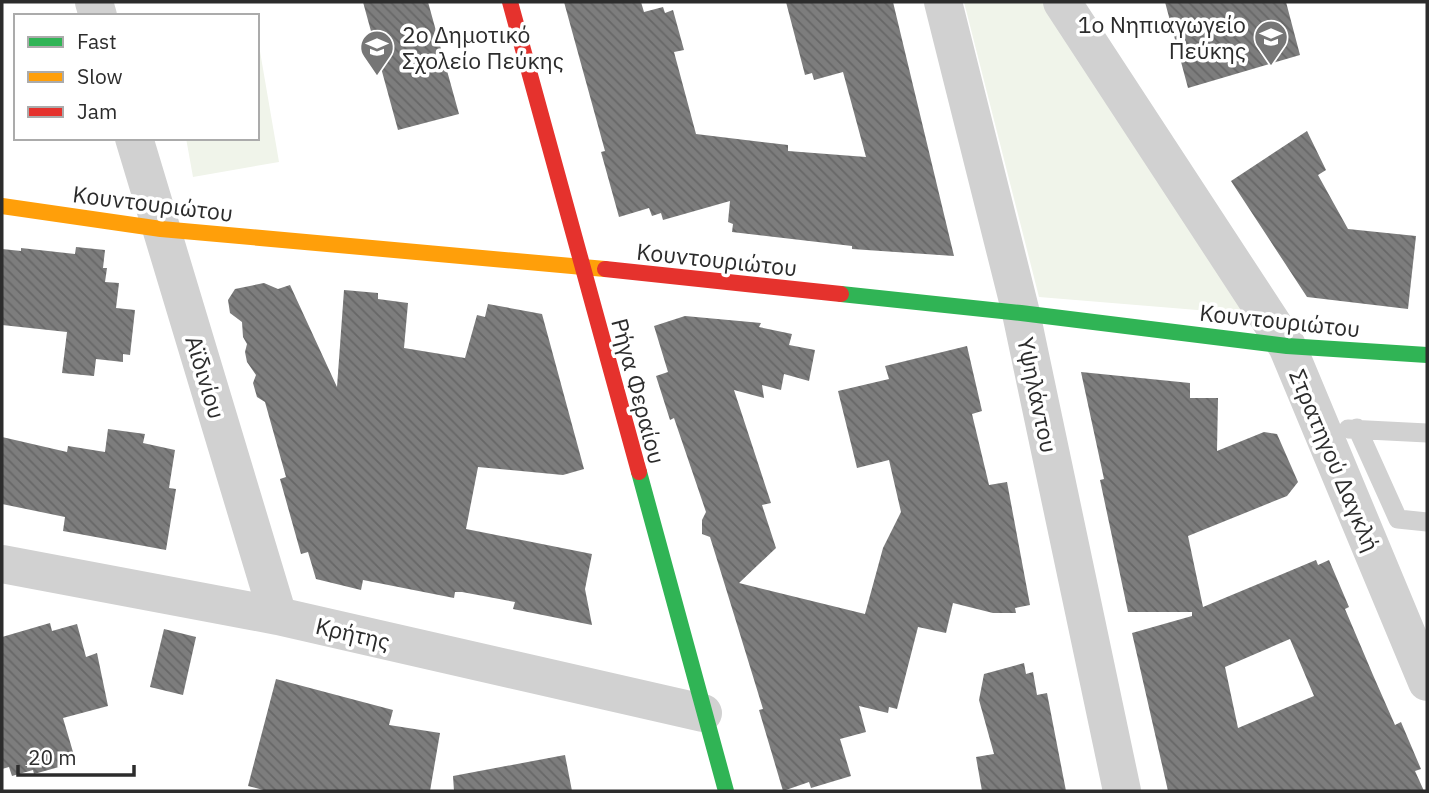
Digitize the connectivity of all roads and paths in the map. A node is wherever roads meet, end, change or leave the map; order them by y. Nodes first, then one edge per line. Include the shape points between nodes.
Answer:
1 (510, 2) edge
2 (943, 2) edge
3 (1062, 2) edge
4 (135, 140) edge
5 (2, 206) edge
6 (161, 229) junction
7 (582, 267) junction
8 (1021, 313) junction
9 (1287, 346) junction
10 (1427, 355) edge
11 (1340, 429) junction
12 (1427, 433) edge
13 (1427, 522) edge
14 (2, 564) edge
15 (278, 616) junction
16 (1427, 682) edge
17 (703, 713) junction
18 (726, 791) edge
19 (1122, 791) edge

1 - 7 street, Ρήγα Φεραίου
2 - 8 street, Υψηλάντου
3 - 9 street, Στρατηγού Δαγκλή
4 - 6 street, Αϊδινίου
5 - 6 street, Κουντουριώτου
6 - 7 street, Κουντουριώτου
6 - 15 street, Αϊδινίου
7 - 8 street, Κουντουριώτου
7 - 17 street, Ρήγα Φεραίου
8 - 9 street, Κουντουριώτου
8 - 19 street, Υψηλάντου
9 - 10 street, Κουντουριώτου
9 - 11 street, Στρατηγού Δαγκλή
11 - 12 lane
11 - 13 lane via 1398,519
11 - 16 street, Στρατηγού Δαγκλή
14 - 15 street, Κρήτης
15 - 17 street, Κρήτης
17 - 18 street, Ρήγα Φεραίου

